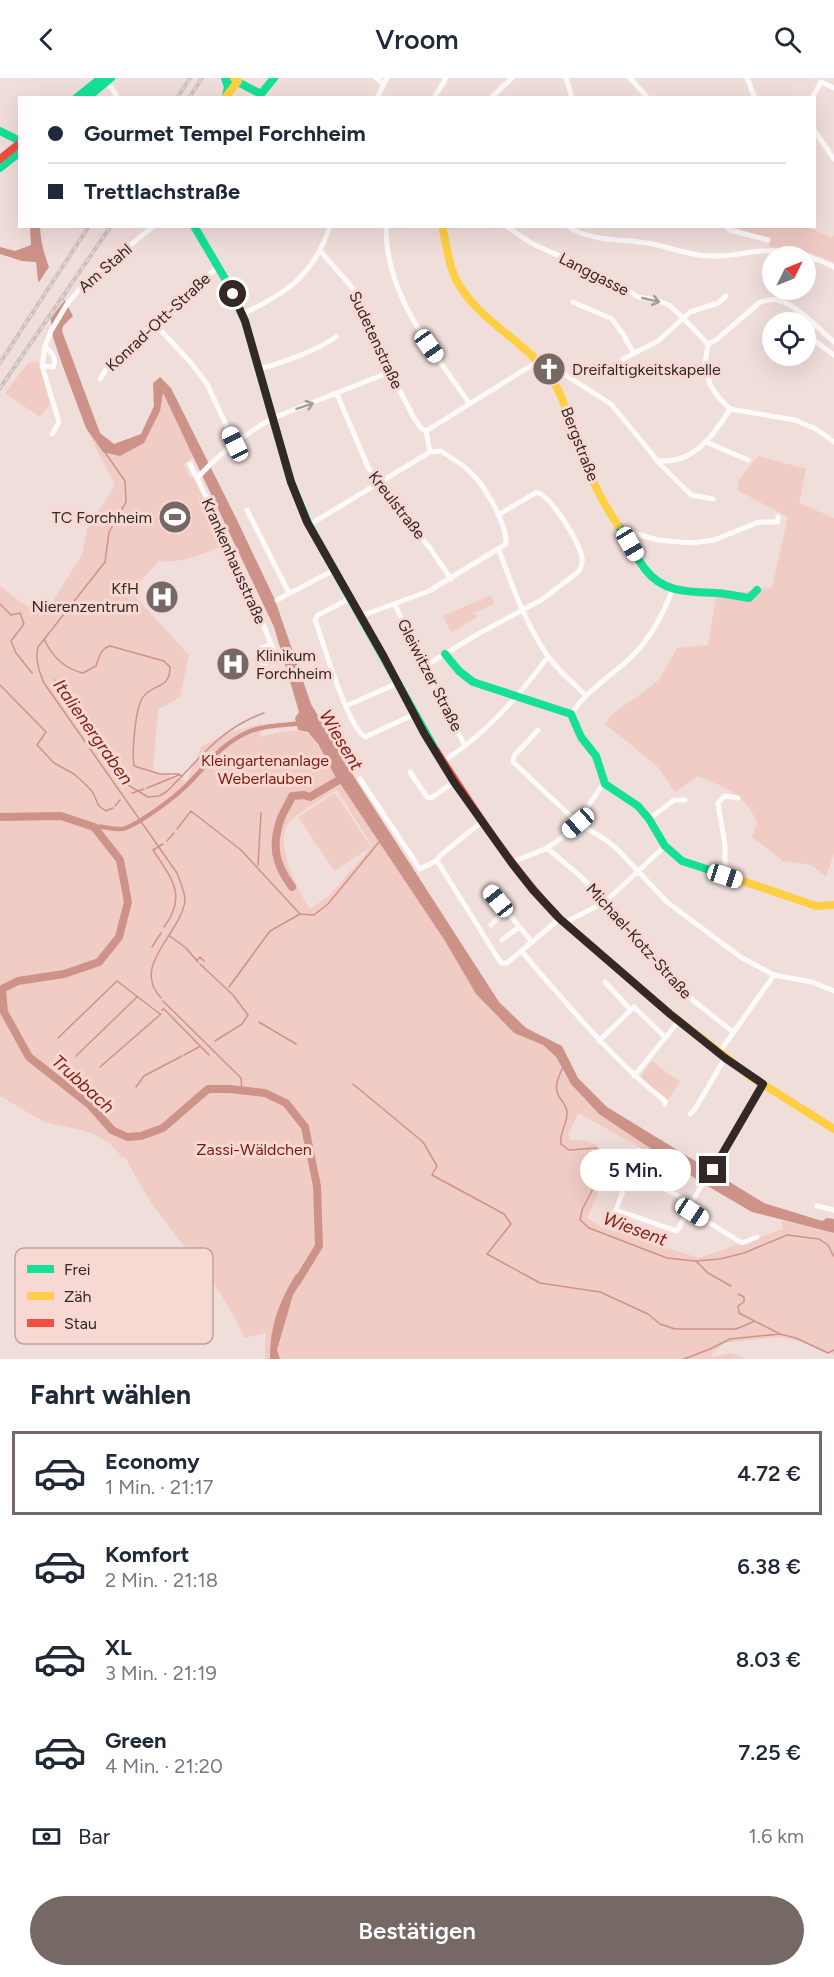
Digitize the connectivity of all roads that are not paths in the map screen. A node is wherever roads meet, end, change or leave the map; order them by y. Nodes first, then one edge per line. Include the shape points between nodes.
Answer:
1 (225, 78) edge
2 (274, 78) edge
3 (376, 78) edge
4 (446, 78) edge
5 (512, 78) edge
6 (566, 78) edge
7 (630, 78) edge
8 (747, 78) edge
9 (106, 79) edge
10 (234, 79) edge
11 (820, 80) edge
12 (385, 81) edge
13 (834, 88) edge
14 (79, 96) edge
15 (89, 96) edge
16 (117, 96) edge
17 (226, 96) edge
18 (226, 96) edge
19 (265, 96) edge
20 (378, 96) edge
21 (435, 96) edge
22 (493, 96) edge
23 (571, 96) edge
24 (646, 96) edge
25 (754, 96) edge
26 (813, 96) edge
27 (0, 131) edge
28 (816, 133) edge
29 (18, 141) edge
30 (18, 144) edge
31 (18, 154) edge
32 (0, 159) edge
33 (834, 159) edge
34 (0, 168) edge
35 (152, 228) edge
36 (195, 228) edge
37 (329, 228) edge
38 (387, 228) edge
39 (443, 228) edge
40 (509, 228) edge
41 (572, 228) edge
42 (728, 228) edge
43 (768, 240) dead end
44 (321, 252) junction
45 (218, 267) junction
46 (834, 267) edge
47 (726, 296) dead end
48 (573, 302) dead end
49 (796, 312) edge
50 (243, 314) junction
51 (682, 317) junction
52 (154, 323) junction
53 (816, 328) edge
54 (336, 337) dead end
55 (816, 342) edge
56 (834, 342) edge
57 (708, 344) junction
58 (45, 346) junction
59 (633, 352) junction
60 (834, 355) edge
61 (623, 359) dead end
62 (537, 362) junction
63 (42, 366) junction
64 (260, 369) junction
65 (390, 372) junction
66 (100, 379) dead end
67 (337, 394) junction
68 (469, 404) junction
69 (730, 409) junction
70 (273, 417) junction
71 (426, 431) junction
72 (52, 434) dead end
73 (429, 440) junction
74 (706, 442) junction
75 (834, 442) edge
76 (235, 444) junction
77 (437, 450) junction
78 (430, 452) junction
79 (748, 459) dead end
80 (657, 460) junction
81 (670, 462) junction
82 (190, 464) dead end
83 (669, 470) junction
84 (198, 477) junction
85 (378, 484) junction
86 (713, 499) dead end
87 (247, 510) dead end
88 (498, 515) junction
89 (778, 517) dead end
90 (309, 525) junction
91 (622, 530) junction
92 (499, 550) junction
93 (334, 570) junction
94 (451, 579) junction
95 (757, 590) dead end
96 (672, 591) junction
97 (289, 593) junction
98 (351, 598) junction
99 (277, 600) dead end
100 (394, 605) junction
101 (522, 610) junction
102 (361, 616) junction
103 (271, 644) dead end
104 (445, 654) junction
105 (548, 657) junction
106 (425, 666) junction
107 (398, 683) junction
108 (585, 695) junction
109 (518, 697) junction
110 (346, 706) junction
111 (415, 714) junction
112 (571, 714) junction
113 (538, 730) dead end
114 (465, 746) junction
115 (442, 762) junction
116 (410, 772) dead end
117 (360, 778) dead end
118 (454, 782) junction
119 (605, 784) junction
120 (738, 798) dead end
121 (685, 800) dead end
122 (649, 819) junction
123 (578, 823) junction
124 (480, 824) junction
125 (664, 846) junction
126 (547, 848) junction
127 (436, 861) junction
128 (511, 862) junction
129 (638, 873) junction
130 (725, 876) junction
131 (490, 891) dead end
132 (605, 902) junction
133 (834, 905) edge
134 (506, 910) junction
135 (562, 921) junction
136 (491, 925) dead end
137 (519, 927) junction
138 (502, 940) dead end
139 (532, 942) junction
140 (522, 951) junction
141 (774, 975) junction
142 (605, 982) dead end
143 (834, 991) edge
144 (631, 1010) junction
145 (679, 1021) junction
146 (734, 1032) junction
147 (665, 1037) junction
148 (599, 1041) junction
149 (722, 1055) junction
150 (634, 1076) junction
151 (763, 1084) junction
152 (665, 1104) dead end
153 (690, 1114) dead end
154 (834, 1129) edge
155 (638, 1150) dead end
156 (630, 1170) junction
157 (691, 1203) junction
158 (817, 1206) dead end
159 (616, 1210) junction
160 (834, 1210) edge
161 (692, 1212) junction
162 (611, 1222) dead end
163 (757, 1237) dead end

1 - 17 main road
2 - 19 main road
3 - 12 street
4 - 21 street
5 - 22 street
6 - 23 street
7 - 24 street
8 - 25 street
9 - 14 main road
9 - 15 main road
9 - 16 street
10 - 18 main road
10 - 19 main road
11 - 13 street
11 - 26 street
12 - 20 street
27 - 29 main road
28 - 33 street
30 - 32 main road
31 - 34 main road
35 - 58 street, Am Stahl via 88,279 67,304
36 - 45 main road
37 - 44 street
38 - 68 street via 392,274 413,321
39 - 62 main road, Bergstraße via 462,291 494,327
40 -> 51 street, Langgasse via 638,297 669,305
41 - 46 street via 594,238 651,243 698,255 763,251 803,254
42 - 43 street
44 - 50 street via 291,288
44 - 65 street, Sudetenstraße via 364,307
45 - 50 main road
45 - 52 street, Konrad-Ott-Straße
47 - 51 street
48 - 59 street via 612,320
49 - 57 street via 777,299 767,300
50 - 64 main road
51 - 57 street, Langgasse
51 - 59 street via 658,341
52 - 66 street, Konrad-Ott-Straße via 112,360
52 - 76 street via 207,384
53 - 56 street
54 - 64 street
55 - 60 street
57 - 69 street via 705,363 710,385
58 - 63 street, Am Stahl
58 - 63 street via 55,363 53,367
59 - 61 street
62 - 68 street
62 - 80 street via 560,369 611,404
62 - 91 main road, Bergstraße via 562,396 593,480
63 - 72 street, Am Stahl via 59,422
64 - 70 main road
65 - 67 street, Krankenhausstraße
65 - 71 street, Sudetenstraße
70 -> 67 street, Krankenhausstraße
67 - 85 street, Kreulstraße via 358,449
68 - 71 street
69 - 74 street
69 - 75 street via 795,420
70 - 76 street, Krankenhausstraße
70 - 90 main road via 291,482
71 - 73 street, Sudetenstraße
73 - 77 street
73 - 78 street
74 - 79 street
74 - 81 street
76 - 84 street, Krankenhausstraße
77 - 78 street
77 - 88 street via 470,471
78 - 85 street
80 - 81 street
80 - 83 street
81 - 83 street
82 - 84 street, Krankenhausstraße
83 - 86 street via 691,495
84 - 103 street, Krankenhausstraße
85 - 90 street
85 - 94 street, Kreulstraße
87 - 97 street
88 - 92 street via 507,535 506,544
88 - 101 street via 537,492 543,494 567,526 582,557 579,571
89 - 91 street via 778,522 759,522 714,540 691,543 658,540
90 - 93 main road
91 - 96 main road, Bergstraße via 643,567
92 - 94 street
92 - 101 street
93 - 97 street
93 - 98 main road
94 - 100 street
95 - 96 main road via 749,598
96 - 108 street via 662,617 641,646
97 - 99 street
98 - 102 main road
98 - 110 street via 315,620
100 - 102 street
100 - 106 street, Gleiwitzer Straße
101 - 104 street
101 - 105 street
102 - 107 main road
104 - 106 street
104 - 109 main road via 459,672 473,681
105 - 108 street
105 - 109 street
106 - 114 street, Gleiwitzer Straße
107 - 110 street
107 - 111 main road
108 - 112 street
109 - 112 main road
109 - 114 street
110 - 111 street via 359,733 365,737
111 - 115 main road
112 - 119 main road via 581,737 596,756
113 - 123 street via 513,762
114 - 115 street
115 - 118 main road
116 - 118 street via 431,798
117 - 127 street via 420,869
118 - 124 main road
119 - 122 main road via 638,806
119 - 123 street
120 - 130 street via 725,796 718,803
121 - 122 street via 674,800
122 - 125 main road
123 - 126 street
123 - 129 street via 611,844
124 - 127 street
124 - 128 main road
125 - 129 street
125 - 130 main road via 682,861
126 - 128 street
126 - 132 street, Michael-Kotz-Straße
127 - 140 street via 501,963
128 - 135 main road
129 - 132 street
129 - 141 street via 667,902 716,940
130 - 133 main road via 816,906
131 - 134 street
132 - 135 street
132 - 146 street, Michael-Kotz-Straße via 671,979
134 - 136 street
134 - 137 street
135 - 139 street
135 - 145 main road
137 - 138 street
137 - 139 street
139 - 140 street
140 - 148 street
141 - 143 street via 812,982
141 - 146 street
142 - 144 street
144 - 147 street via 634,1007
144 - 148 street
145 - 147 street
145 - 149 main road
146 - 149 street
147 - 150 street
148 - 150 street
149 - 151 main road
149 - 153 street
150 - 152 street
151 - 154 main road
151 - 157 street
155 - 156 street
156 - 157 street
156 - 159 street
157 - 161 street
158 - 160 street
159 - 161 street via 677,1231
159 - 162 street
161 - 163 street via 742,1243

